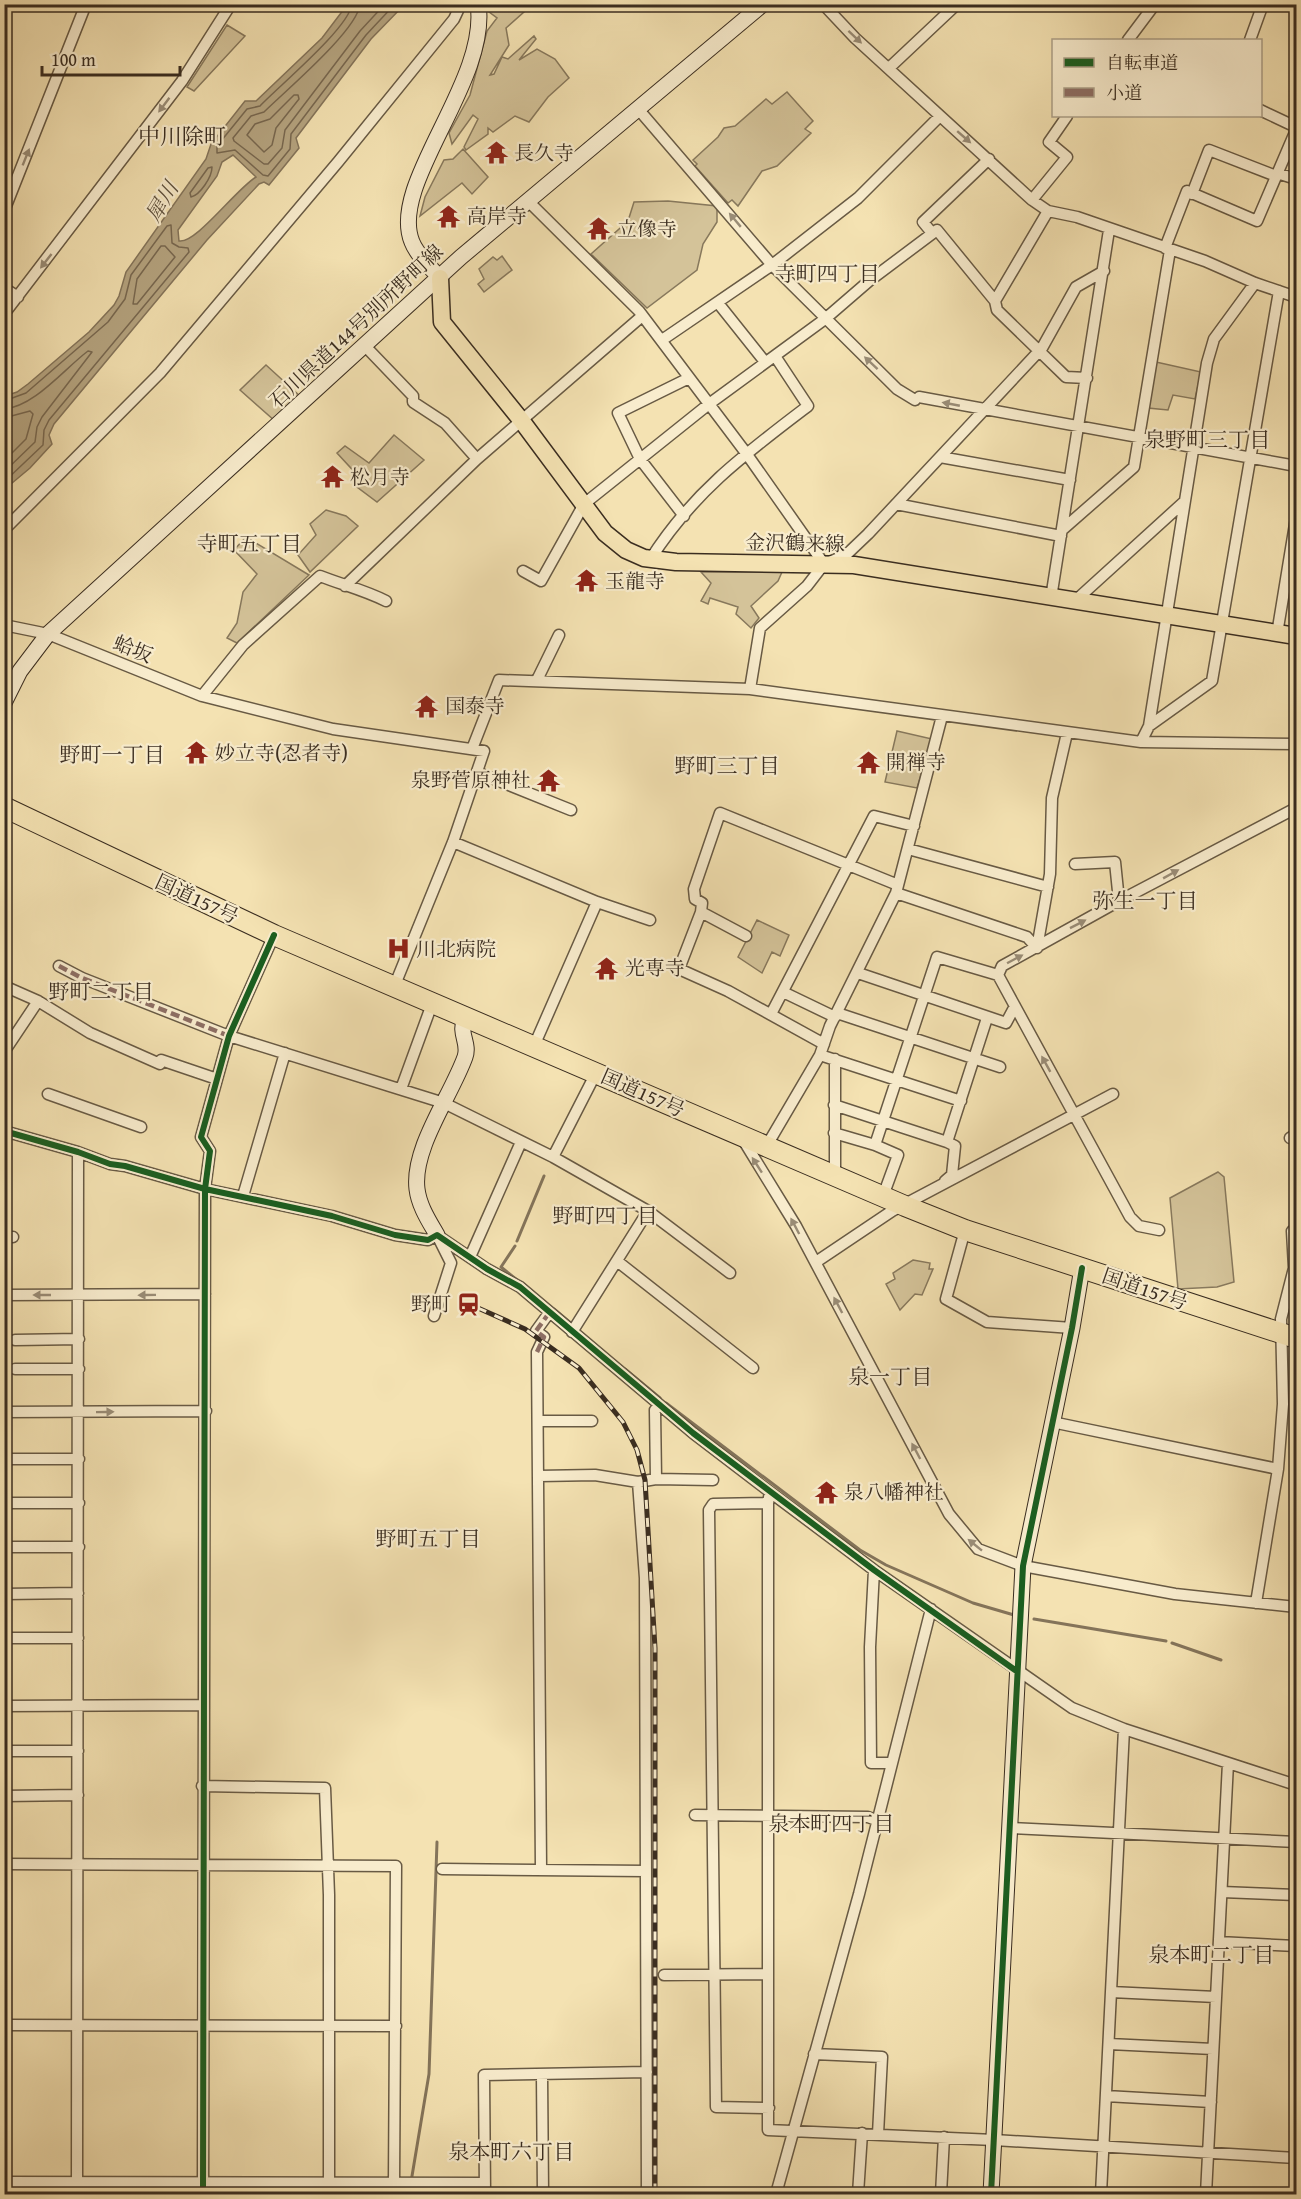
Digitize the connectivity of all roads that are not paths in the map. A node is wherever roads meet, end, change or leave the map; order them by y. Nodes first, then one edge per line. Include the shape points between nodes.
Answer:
1 (86, 4) edge
2 (231, 4) edge
3 (461, 4) edge
4 (763, 4) edge
5 (823, 4) edge
6 (957, 4) edge
7 (1155, 4) edge
8 (1263, 4) edge
9 (479, 5) edge
10 (1129, 39) edge
11 (1250, 39) edge
12 (889, 68) junction
13 (639, 110) junction
14 (1262, 111) edge
15 (940, 116) junction
16 (1066, 117) edge
17 (1296, 129) edge
18 (989, 159) junction
19 (1276, 174) junction
20 (1296, 179) edge
21 (1192, 194) junction
22 (1032, 200) junction
23 (528, 201) junction
24 (4, 211) edge
25 (1048, 211) junction
26 (1109, 230) junction
27 (932, 233) junction
28 (1168, 249) junction
29 (772, 265) junction
30 (1104, 272) junction
31 (440, 279) junction
32 (1254, 283) junction
33 (4, 288) edge
34 (1279, 291) junction
35 (18, 297) junction
36 (1296, 297) edge
37 (995, 301) junction
38 (718, 303) junction
39 (4, 314) edge
40 (641, 317) junction
41 (825, 319) junction
42 (662, 340) junction
43 (366, 347) junction
44 (1039, 350) junction
45 (770, 359) junction
46 (1087, 378) junction
47 (687, 379) junction
48 (709, 404) junction
49 (983, 410) junction
50 (521, 420) junction
51 (1078, 426) junction
52 (1141, 437) junction
53 (1195, 449) junction
54 (746, 453) junction
55 (940, 457) junction
56 (477, 459) junction
57 (640, 459) junction
58 (1250, 459) junction
59 (1296, 466) edge
60 (1070, 480) junction
61 (1185, 501) junction
62 (584, 504) junction
63 (896, 504) junction
64 (684, 516) junction
65 (1296, 519) edge
66 (4, 530) edge
67 (1061, 533) junction
68 (650, 560) junction
69 (824, 564) junction
70 (523, 571) dead end
71 (345, 586) junction
72 (1051, 598) junction
73 (1075, 601) junction
74 (386, 602) dead end
75 (1165, 616) junction
76 (4, 625) edge
77 (1221, 626) junction
78 (48, 634) junction
79 (559, 634) dead end
80 (1277, 634) junction
81 (1296, 636) edge
82 (537, 680) junction
83 (750, 688) junction
84 (202, 696) junction
85 (4, 703) edge
86 (942, 716) junction
87 (1149, 726) junction
88 (1067, 734) junction
89 (1141, 742) junction
90 (1296, 744) edge
91 (472, 749) junction
92 (479, 773) junction
93 (4, 807) edge
94 (1296, 808) edge
95 (571, 810) dead end
96 (914, 826) junction
97 (453, 842) junction
98 (908, 849) junction
99 (849, 864) junction
100 (1075, 864) dead end
101 (1048, 887) junction
102 (897, 889) junction
103 (1119, 901) junction
104 (597, 902) junction
105 (701, 912) junction
106 (650, 920) dead end
107 (274, 935) junction
108 (746, 936) dead end
109 (1037, 948) junction
110 (58, 966) dead end
111 (858, 973) junction
112 (998, 975) junction
113 (4, 986) edge
114 (394, 987) junction
115 (783, 992) junction
116 (924, 996) junction
117 (38, 1001) junction
118 (432, 1004) junction
119 (1015, 1006) junction
120 (771, 1014) junction
121 (836, 1015) junction
122 (465, 1018) junction
123 (987, 1018) junction
124 (229, 1036) junction
125 (910, 1037) junction
126 (824, 1044) junction
127 (534, 1046) junction
128 (4, 1052) edge
129 (285, 1053) junction
130 (820, 1055) junction
131 (974, 1058) junction
132 (835, 1059) junction
133 (1000, 1066) dead end
134 (596, 1072) junction
135 (217, 1079) junction
136 (896, 1079) junction
137 (401, 1089) junction
138 (48, 1094) dead end
139 (1113, 1094) dead end
140 (961, 1101) junction
141 (444, 1103) junction
142 (834, 1105) junction
143 (1075, 1115) junction
144 (883, 1122) junction
145 (141, 1127) dead end
146 (5, 1133) edge
147 (834, 1133) junction
148 (742, 1137) junction
149 (521, 1142) junction
150 (947, 1142) junction
151 (875, 1145) junction
152 (766, 1147) junction
153 (78, 1152) junction
154 (553, 1157) junction
155 (835, 1174) junction
156 (205, 1189) junction
157 (936, 1189) junction
158 (243, 1196) junction
159 (883, 1196) junction
160 (905, 1206) junction
161 (648, 1211) junction
162 (965, 1230) junction
163 (1159, 1230) dead end
164 (1296, 1231) edge
165 (437, 1235) junction
166 (470, 1257) junction
167 (617, 1261) junction
168 (816, 1262) junction
169 (1082, 1268) junction
170 (730, 1273) dead end
171 (205, 1294) junction
172 (4, 1295) edge
173 (79, 1295) junction
174 (549, 1313) junction
175 (434, 1316) dead end
176 (1072, 1328) junction
177 (572, 1332) junction
178 (1289, 1336) edge
179 (79, 1339) junction
180 (15, 1340) dead end
181 (753, 1368) dead end
182 (15, 1369) dead end
183 (79, 1370) junction
184 (660, 1405) junction
185 (206, 1411) junction
186 (4, 1412) edge
187 (79, 1412) junction
188 (538, 1421) junction
189 (592, 1421) dead end
190 (1052, 1422) junction
191 (79, 1459) junction
192 (4, 1460) edge
193 (1278, 1469) junction
194 (539, 1476) junction
195 (656, 1479) junction
196 (713, 1479) dead end
197 (638, 1482) junction
198 (769, 1497) junction
199 (4, 1503) edge
200 (79, 1503) junction
201 (4, 1547) edge
202 (79, 1547) junction
203 (1023, 1566) junction
204 (874, 1570) junction
205 (78, 1593) junction
206 (4, 1594) edge
207 (1256, 1603) junction
208 (1296, 1607) edge
209 (931, 1609) junction
210 (4, 1638) edge
211 (78, 1638) junction
212 (1016, 1670) junction
213 (202, 1705) junction
214 (4, 1706) edge
215 (78, 1706) junction
216 (1124, 1729) junction
217 (4, 1751) edge
218 (78, 1751) junction
219 (892, 1763) junction
220 (1228, 1763) junction
221 (1296, 1785) edge
222 (202, 1786) junction
223 (78, 1795) junction
224 (4, 1796) edge
225 (695, 1815) dead end
226 (712, 1816) junction
227 (768, 1817) junction
228 (876, 1820) junction
229 (1011, 1828) junction
230 (1119, 1833) junction
231 (1224, 1838) junction
232 (1296, 1842) edge
233 (4, 1864) edge
234 (78, 1865) junction
235 (202, 1865) junction
236 (329, 1866) junction
237 (441, 1869) dead end
238 (541, 1869) junction
239 (646, 1871) junction
240 (1222, 1893) junction
241 (1296, 1895) edge
242 (1219, 1942) junction
243 (1296, 1946) edge
244 (768, 1974) junction
245 (664, 1975) dead end
246 (714, 1975) junction
247 (1111, 1992) junction
248 (1216, 1997) junction
249 (4, 2025) edge
250 (77, 2025) junction
251 (203, 2025) junction
252 (330, 2025) junction
253 (396, 2025) junction
254 (1109, 2044) junction
255 (1213, 2049) junction
256 (814, 2054) junction
257 (647, 2072) junction
258 (542, 2075) junction
259 (1106, 2096) junction
260 (1211, 2102) junction
261 (768, 2108) junction
262 (795, 2130) junction
263 (862, 2133) junction
264 (878, 2134) junction
265 (944, 2137) junction
266 (994, 2140) junction
267 (1104, 2146) junction
268 (1208, 2153) junction
269 (1296, 2158) edge
270 (4, 2182) edge
271 (77, 2182) junction
272 (203, 2182) junction
273 (329, 2183) junction
274 (394, 2183) junction
275 (485, 2189) edge
276 (77, 2194) edge
277 (203, 2194) edge
278 (329, 2194) edge
279 (543, 2194) edge
280 (646, 2194) edge
281 (776, 2194) edge
282 (858, 2194) edge
283 (941, 2194) edge
284 (991, 2194) edge
285 (1101, 2194) edge
286 (1206, 2194) edge

24 -> 1 street
2 -> 35 street via 182,81
3 - 66 street via 338,162 160,373
4 - 13 street, 石川県道144号別所野町線
5 -> 12 street
6 - 12 street
7 - 10 street
8 - 11 street
9 - 31 street via 480,26 471,68 413,190 408,221 412,243
12 - 15 street
13 - 23 street, 石川県道144号別所野町線
29 -> 13 street
14 - 17 street
15 -> 18 street
15 - 29 street via 858,198
16 - 22 street via 1049,142 1067,157
17 - 19 street
18 - 22 street
18 - 27 street via 923,222
19 - 20 street
19 - 21 street via 1209,150
19 - 21 street via 1257,221
21 - 28 street via 1187,191
22 - 25 street
23 - 31 street, 石川県道144号別所野町線
23 - 40 street
25 - 26 street
25 - 37 street
26 - 28 street
26 - 30 street
27 - 37 street via 937,230
27 - 41 street
28 - 32 street
28 - 52 street
29 - 38 street
29 - 41 street
30 - 44 street via 1076,287
30 - 46 street
31 - 43 street, 石川県道144号別所野町線
31 - 50 main road, 金沢鶴来線 via 442,322
32 - 34 street
32 - 53 street via 1214,339
33 - 35 street
34 - 36 street
34 - 58 street
35 - 39 street
37 - 44 street via 997,310
38 - 42 street
38 - 45 street
40 - 42 street
40 - 50 street
41 - 45 street
49 -> 41 street via 917,399 897,389
42 - 47 street
43 - 56 street via 413,396 413,402 445,423
43 - 78 street, 石川県道144号別所野町線
44 - 46 street via 1066,377
44 - 49 street
45 - 48 street
45 - 54 street via 808,405
46 - 51 street
47 - 48 street
47 - 57 street via 618,413
48 - 54 street
48 - 57 street
49 - 51 street
49 - 55 street
50 - 56 street
50 - 62 main road, 金沢鶴来線
51 - 52 street
51 - 60 street
52 - 53 street
52 - 67 street via 1134,466
53 - 58 street
53 - 61 street
54 - 64 street via 706,488
54 - 69 street
55 - 60 street
55 - 63 street
56 - 71 street
57 - 62 street
57 - 64 street
58 - 59 street
58 - 77 street
60 - 67 street
61 - 73 street
61 - 75 street
62 - 68 main road, 金沢鶴来線 via 605,533 626,550
62 - 70 street via 541,581
63 - 67 street
63 - 69 street via 846,555
64 - 68 street via 667,532
65 - 80 street
67 - 72 street
68 - 69 main road, 金沢鶴来線 via 777,559
69 - 72 main road, 金沢鶴来線 via 854,565
69 - 83 street via 807,586 760,628
71 - 74 street via 362,588
71 - 84 street via 320,576 243,645
72 - 73 main road, 金沢鶴来線
73 - 75 main road, 金沢鶴来線
75 - 77 main road, 金沢鶴来線
75 - 87 street
76 - 78 street, 蛤坂
77 - 80 main road, 金沢鶴来線
77 - 87 street via 1212,681
78 - 84 street, 蛤坂
78 - 85 street, 石川県道144号別所野町線 via 20,671
79 - 82 street
80 - 81 main road, 金沢鶴来線
82 - 83 street
82 - 91 street via 499,680
83 - 86 street
84 - 91 street, 蛤坂 via 333,729
86 - 88 street
86 - 96 street
87 - 89 street
88 - 89 street
88 - 101 street via 1052,798
89 - 90 street
91 - 92 street via 484,751
92 - 95 street
92 - 97 street
93 - 107 highway, 国道157号
103 -> 94 street
96 - 98 street
96 - 99 street via 874,816
97 - 104 street
97 - 114 street
98 - 101 street
98 - 102 street
99 - 102 street
99 - 105 street via 720,813 694,889 695,899 702,903
99 - 115 street
100 - 103 street via 1115,862
101 - 109 street
102 - 109 street via 1027,937
102 - 111 street
109 -> 103 street
104 - 106 street
104 - 127 street
105 - 108 street
105 - 120 street via 679,969
107 - 114 highway, 国道157号
107 - 124 street
112 -> 109 street via 1002,966
110 - 124 street
111 - 116 street
111 - 121 street
112 - 116 street via 937,957
112 - 119 street
113 - 117 street
114 - 118 highway, 国道157号
115 - 120 street
115 - 121 street
116 - 123 street
116 - 125 street
117 - 128 street
117 - 135 street via 90,1034
118 - 122 highway, 国道157号
118 - 137 street
119 - 123 street via 1006,1023
143 -> 119 street
120 - 126 street
121 - 125 street
121 - 126 street
122 - 127 highway, 国道157号
122 - 141 street via 460,1029 466,1054
123 - 131 street
124 - 129 street
124 - 135 street
125 - 131 street
125 - 136 street
126 - 130 street
127 - 134 highway, 国道157号
129 - 137 street
129 - 158 street
130 - 132 street
130 - 152 street
131 - 133 street
131 - 140 street
132 - 136 street
132 - 142 street
134 - 148 highway, 国道157号
134 - 154 street
135 - 156 street via 201,1137 210,1151
136 - 140 street
136 - 144 street
137 - 141 street
138 - 145 street
139 - 143 street
140 - 150 street
141 - 149 street
141 - 165 street via 416,1168 417,1191
142 - 144 street
142 - 147 street
143 - 157 street
143 - 163 street via 1130,1216 1139,1226
144 - 150 street
144 - 151 street
146 - 153 street
147 - 151 street
147 - 155 street
148 - 152 highway, 国道157号
168 -> 148 street
149 - 154 street
149 - 166 street
150 - 157 street via 955,1146 952,1175
151 - 159 street via 898,1155
152 - 155 highway, 国道157号
153 - 156 street
153 - 173 street
154 - 161 street
155 - 159 highway, 国道157号
156 - 158 street
156 - 171 street
157 - 160 street
158 - 165 street via 395,1235 428,1240
159 - 160 highway, 国道157号
160 - 162 highway, 国道157号
160 - 168 street
161 - 167 street
161 - 170 street
162 - 169 highway, 国道157号
162 - 176 street via 946,1299 987,1322
164 - 178 street via 1292,1231 1294,1268 1281,1319
165 - 166 street
165 - 175 street via 451,1263
166 - 174 street via 520,1287
167 - 177 street
167 - 181 street
203 -> 168 street via 978,1549 949,1514
169 - 176 street
169 - 178 highway, 国道157号
171 -> 173 street
171 - 185 street
173 -> 172 street
173 - 179 street
174 - 177 street
174 - 188 street via 536,1331 544,1337 537,1352
176 - 190 street
177 - 184 street
178 - 193 street
179 - 180 street
179 - 183 street
182 - 183 street
183 - 187 street
184 - 195 street via 656,1410
184 - 198 street
187 -> 185 street
185 - 213 street
186 - 187 street
187 - 191 street
188 - 189 street
188 - 194 street
190 - 193 street
190 - 203 street
191 - 192 street
191 - 200 street
193 - 207 street
194 - 197 street via 595,1475
194 - 238 street
195 - 196 street
195 - 197 street
197 - 239 street via 645,1578
198 - 204 street
198 - 226 street via 713,1504 710,1510
198 - 227 street
199 - 200 street
200 - 202 street
201 - 202 street
202 - 205 street
203 - 207 street via 1175,1594
203 - 212 street
204 - 209 street
204 - 219 street via 871,1763
205 - 206 street
205 - 211 street
207 - 208 street
209 - 212 street
209 - 219 street
210 - 211 street
211 - 215 street
212 - 216 street via 1072,1708
212 - 229 street
213 - 215 street
213 - 222 street
214 - 215 street
215 - 218 street
216 - 220 street
216 - 230 street
217 - 218 street
218 - 223 street
219 - 228 street
220 - 221 street
220 - 231 street
222 - 235 street
222 - 236 street via 325,1788
223 - 224 street
223 - 234 street
225 - 226 street
226 - 227 street
226 - 246 street
227 - 228 street
227 - 244 street
228 - 256 street
229 - 230 street
229 - 266 street
230 - 231 street
230 - 247 street
231 - 232 street
231 - 240 street
233 - 234 street
234 - 235 street
234 - 250 street
235 - 236 street
235 - 251 street
236 - 252 street
236 - 253 street via 396,1866
237 - 238 street
238 - 239 street
239 - 257 street
240 - 241 street
240 - 242 street
242 - 243 street
242 - 248 street
244 - 246 street
244 - 261 street
245 - 246 street
246 - 261 street via 716,2107
247 - 248 street
247 - 254 street
248 - 255 street
249 - 250 street
250 - 251 street
250 - 271 street
251 - 252 street
251 - 272 street
252 - 253 street
252 - 273 street
253 - 274 street
254 - 255 street
254 - 259 street
255 - 260 street
256 - 262 street
256 - 264 street via 882,2057
257 - 258 street
257 - 280 street
258 - 275 street via 484,2075
258 - 279 street
259 - 260 street
259 - 267 street
260 - 268 street
261 - 262 street via 768,2130
262 - 263 street
262 - 281 street
263 - 264 street
263 - 282 street
264 - 265 street
265 - 266 street
265 - 283 street
266 - 267 street
266 - 284 street
267 - 268 street
267 - 285 street
268 - 269 street
268 - 286 street
270 - 271 street
271 - 272 street
271 - 276 street
272 - 273 street
272 - 277 street
273 - 274 street
273 - 278 street
274 - 275 street

